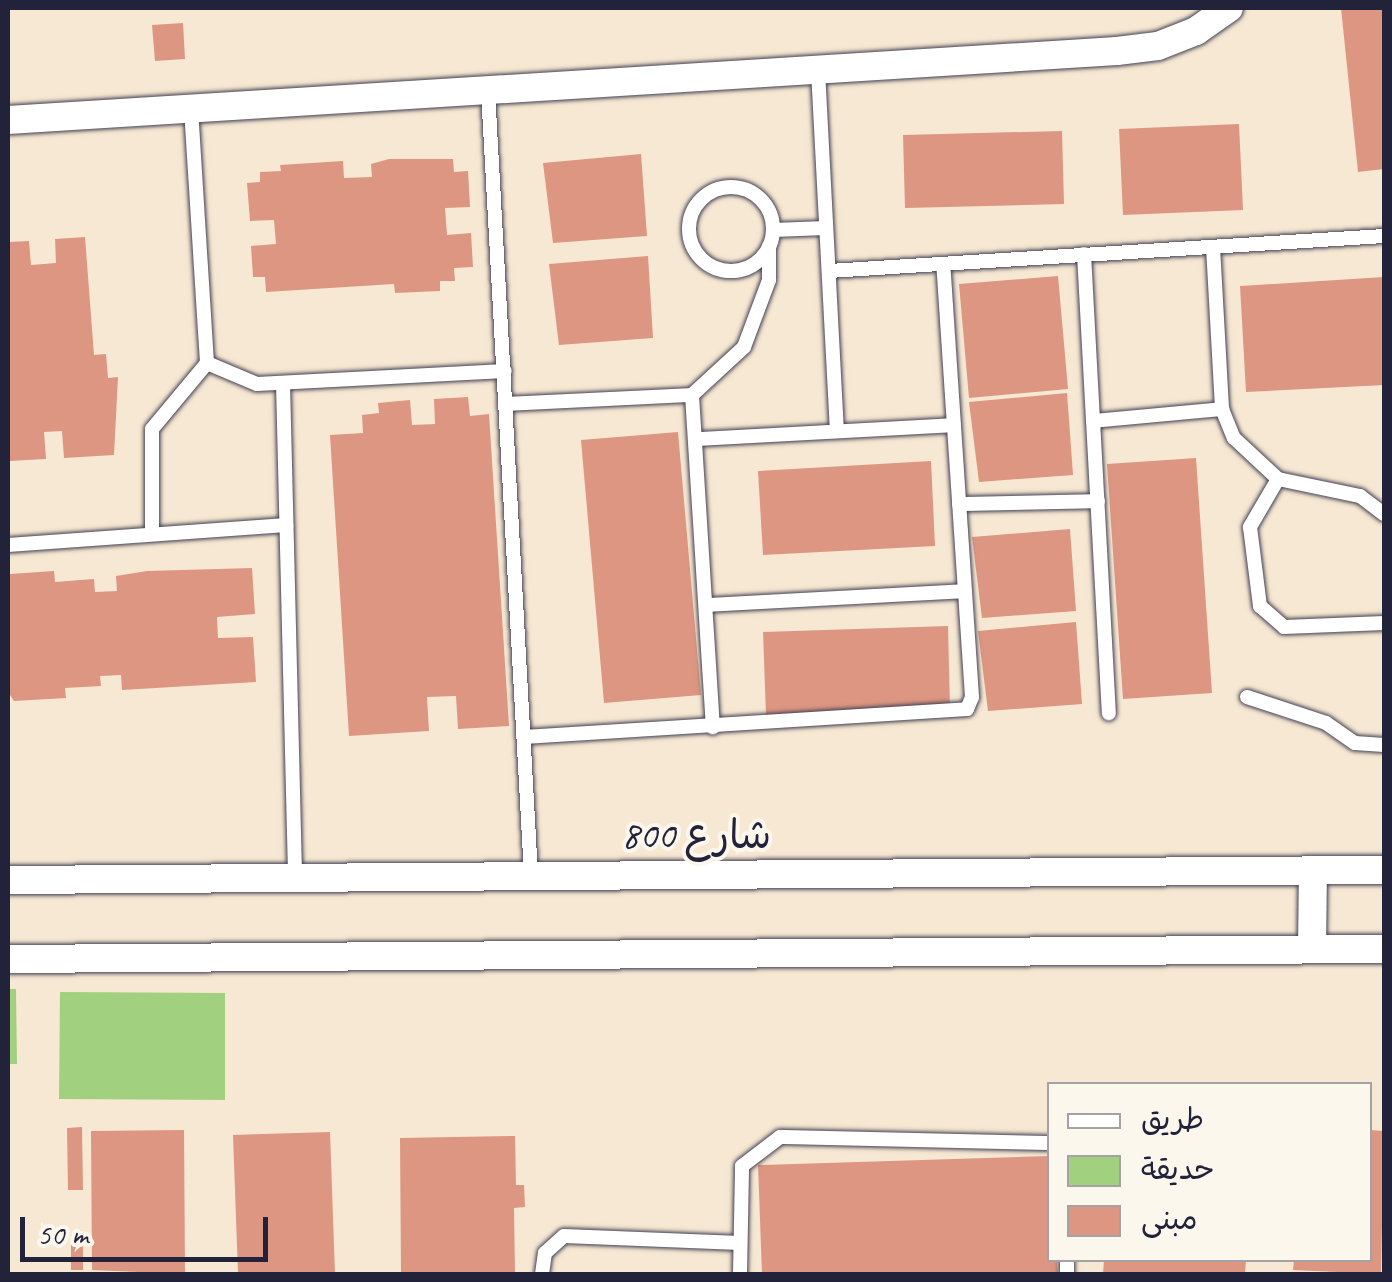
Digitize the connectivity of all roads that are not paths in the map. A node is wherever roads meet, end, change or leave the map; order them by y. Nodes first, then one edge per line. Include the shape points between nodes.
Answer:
1 (1229, 8) edge
2 (818, 70) junction
3 (488, 91) junction
4 (191, 109) junction
5 (8, 120) edge
6 (826, 228) junction
7 (1384, 236) edge
8 (771, 238) junction
9 (1214, 246) junction
10 (1084, 254) junction
11 (943, 264) junction
12 (829, 271) junction
13 (207, 363) junction
14 (504, 370) junction
15 (283, 383) junction
16 (692, 395) junction
17 (506, 404) junction
18 (1222, 409) junction
19 (1093, 422) junction
20 (954, 425) junction
21 (837, 431) junction
22 (699, 438) junction
23 (1278, 480) junction
24 (1098, 500) junction
25 (959, 504) junction
26 (1384, 514) edge
27 (286, 525) junction
28 (152, 534) junction
29 (8, 545) edge
30 (965, 591) junction
31 (707, 605) junction
32 (1384, 623) edge
33 (1247, 697) dead end
34 (1110, 712) dead end
35 (713, 727) junction
36 (524, 738) junction
37 (1384, 745) edge
38 (1313, 870) junction
39 (1384, 870) edge
40 (531, 876) junction
41 (295, 878) junction
42 (8, 880) edge
43 (1312, 949) junction
44 (1384, 949) edge
45 (8, 959) edge
46 (1047, 1143) edge
47 (740, 1244) junction
48 (542, 1274) edge
49 (740, 1274) edge

1 - 2 street via 1158,46
2 - 3 street
2 - 6 lane
3 - 4 street
3 - 14 lane
4 - 5 street
4 - 13 lane
6 - 8 lane
6 - 12 lane
7 - 9 lane
8 - 8 lane via 764,203 740,188 712,192 692,214 689,228 698,256 723,271 752,266
8 - 16 lane via 769,280 744,347
9 - 10 lane
9 - 18 lane
10 - 11 lane
10 - 19 lane
11 - 12 lane
11 - 20 lane
12 - 21 lane
13 - 15 lane via 243,382
13 - 28 lane via 152,429
14 - 15 lane
14 - 17 lane
15 - 27 lane
16 - 17 lane
16 - 22 lane
17 - 36 lane
18 - 19 lane
18 - 23 lane via 1244,450
19 - 24 lane
20 - 21 lane
20 - 25 lane
21 - 22 lane
22 - 31 lane
23 - 26 lane via 1360,496
23 - 32 lane via 1250,527 1260,606 1284,627
24 - 25 lane
24 - 34 lane
25 - 30 lane
27 - 28 lane
27 - 41 lane
28 - 29 lane
30 - 31 lane
30 - 35 lane via 972,697 966,709
31 - 35 lane
33 - 37 lane via 1326,723 1355,743
35 - 36 lane
36 - 40 lane
38 - 39 street, شارع 800
38 - 40 street, شارع 800
38 - 43 street
40 - 41 street, شارع 800
41 - 42 street, شارع 800
43 - 44 street
43 - 45 street
46 - 47 lane via 780,1137 742,1166
47 - 48 lane via 564,1236 545,1252
47 - 49 lane

